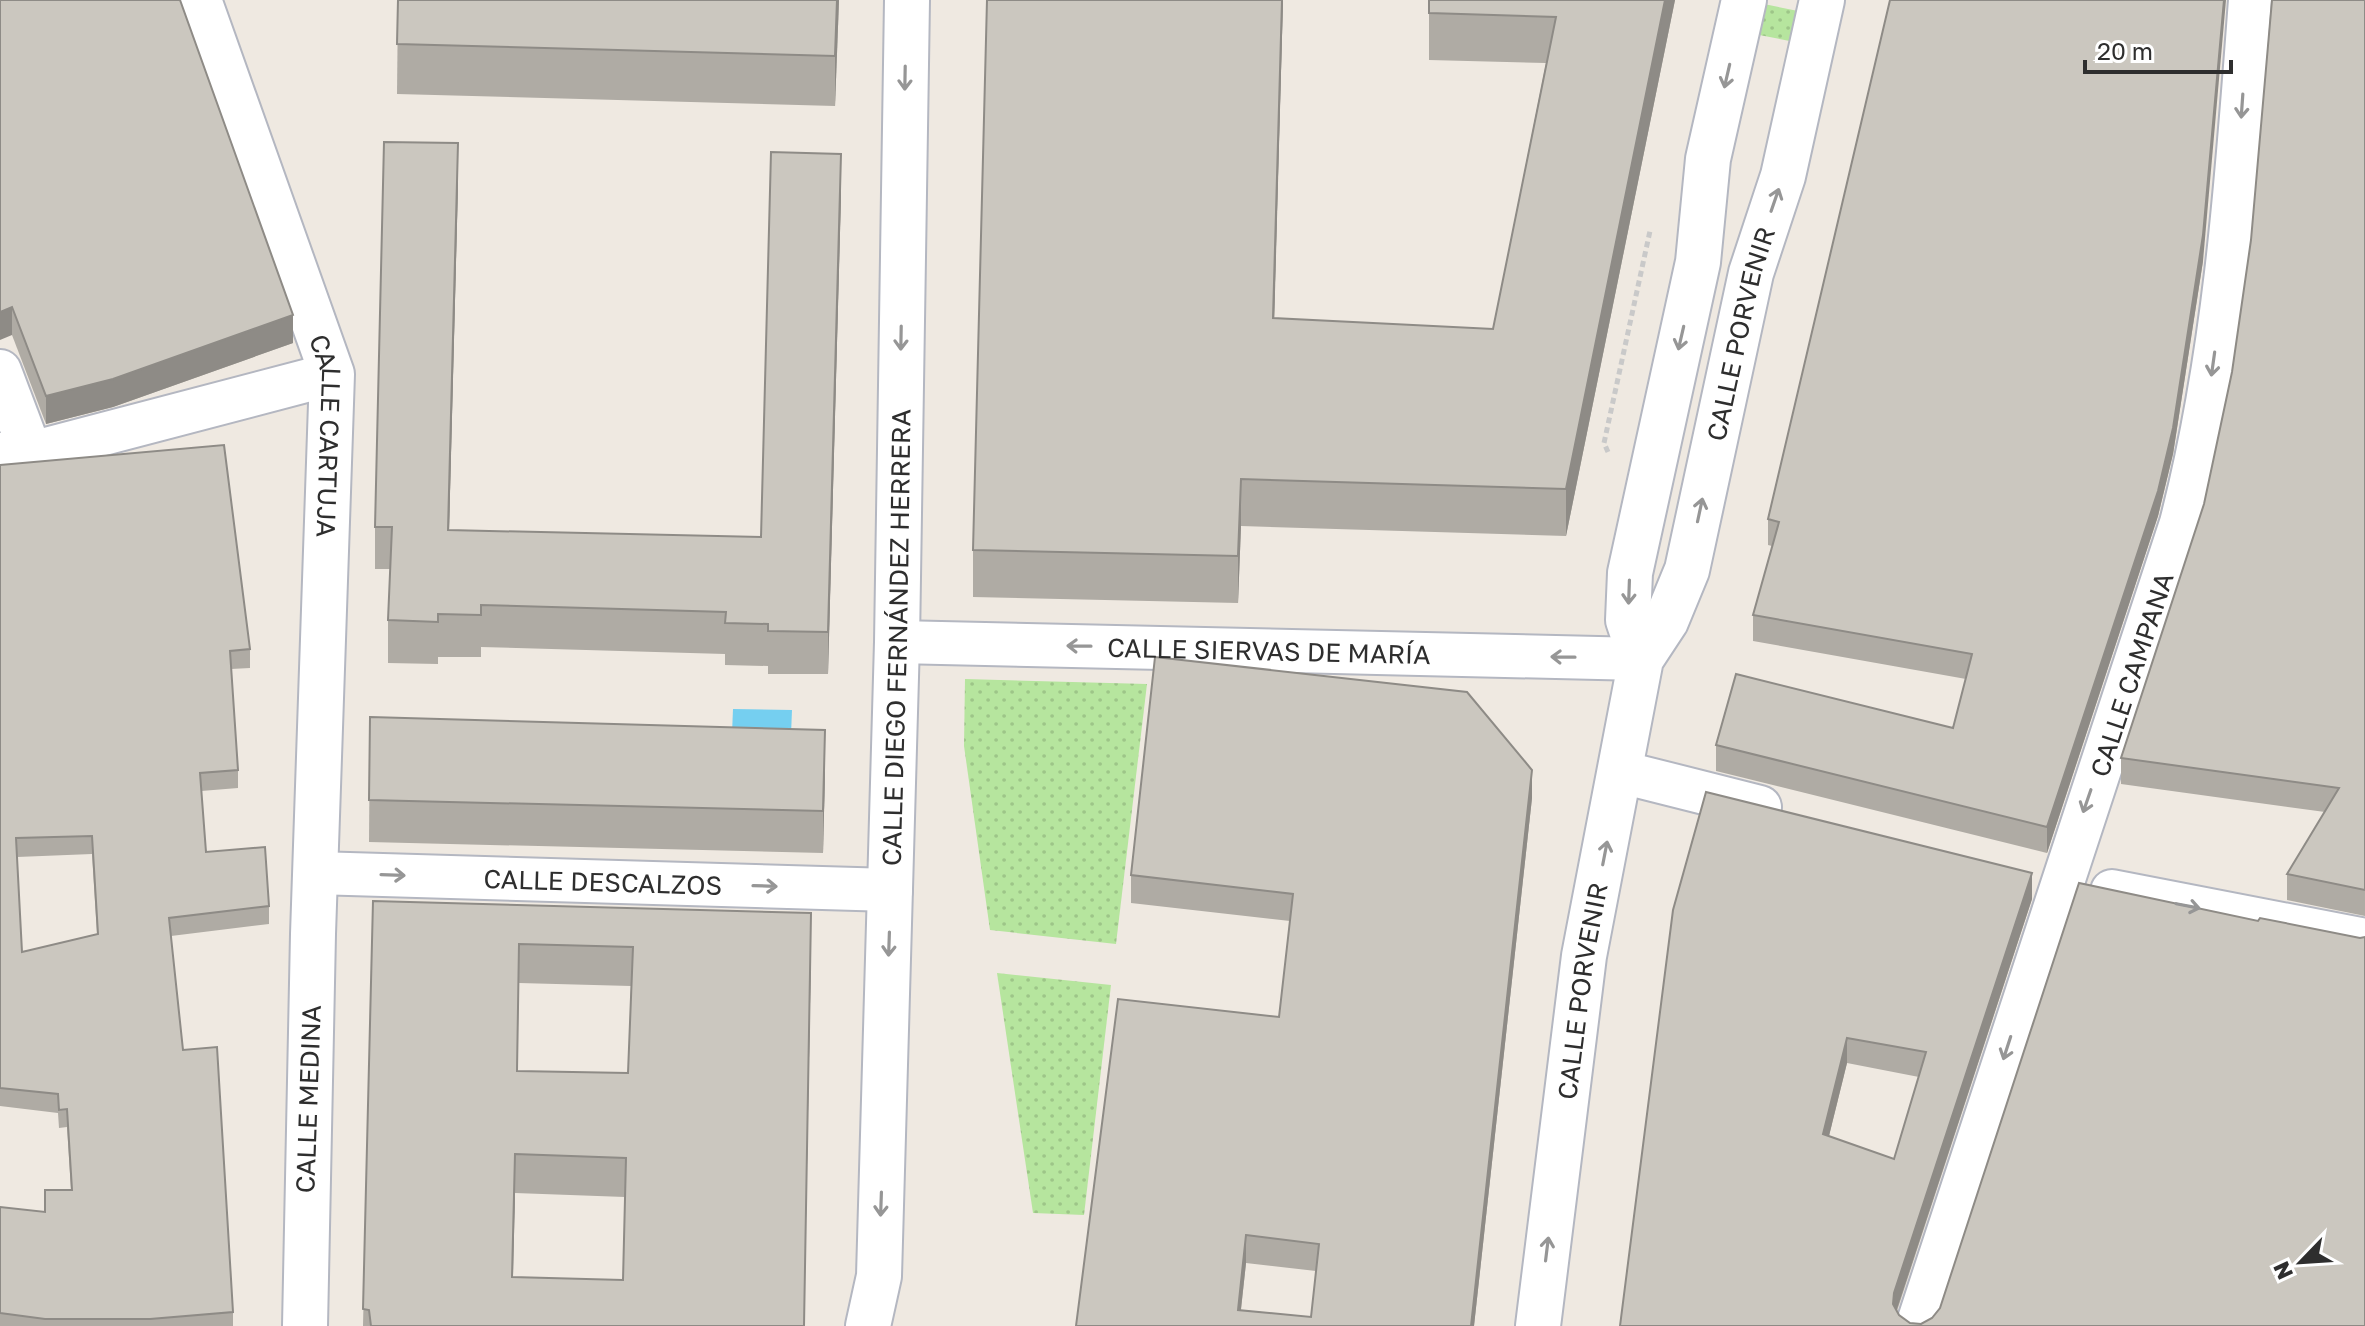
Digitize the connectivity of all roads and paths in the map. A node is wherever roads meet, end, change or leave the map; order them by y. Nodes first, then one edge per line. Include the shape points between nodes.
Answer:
1 (199, 0) edge
2 (222, 0) edge
3 (907, 0) edge
4 (1744, 0) edge
5 (1822, 0) edge
6 (2250, 0) edge
7 (220, 66) junction
8 (0, 371) edge
9 (332, 374) junction
10 (16, 454) edge
11 (897, 642) junction
12 (1641, 659) junction
13 (1621, 772) junction
14 (1798, 816) edge
15 (315, 873) junction
16 (2045, 877) junction
17 (891, 890) junction
18 (2365, 940) edge
19 (879, 1276) junction
20 (305, 1326) edge
21 (868, 1326) edge
22 (888, 1326) edge
23 (1538, 1326) edge
24 (1917, 1326) edge

1 - 7 street, CALLE CARTUJA
2 - 7 street, CALLE CARTUJA
3 -> 11 street, CALLE DIEGO FERNÁNDEZ HERRERA
4 -> 12 street, CALLE PORVENIR via 1708,159 1698,262 1630,573 1628,620
12 -> 5 street, CALLE PORVENIR via 1666,621 1687,570 1751,273 1783,176
6 -> 16 street, CALLE CAMPANA via 2235,193 2203,438 2181,523
7 - 9 street, CALLE CARTUJA
8 - 10 street
9 - 10 street
9 - 15 street, CALLE CARTUJA
12 -> 11 street, CALLE SIERVAS DE MARÍA
11 - 17 street, CALLE DIEGO FERNÁNDEZ HERRERA
12 - 13 street, CALLE PORVENIR
13 - 14 street
23 -> 13 street, CALLE PORVENIR via 1584,956
15 -> 17 street, CALLE DESCALZOS
15 - 20 street, CALLE MEDINA
16 -> 18 street
16 -> 24 street, CALLE CAMPANA
17 -> 19 street, CALLE DIEGO FERNÁNDEZ HERRERA
19 - 21 street, CALLE DIEGO FERNÁNDEZ HERRERA
19 - 22 street, CALLE DIEGO FERNÁNDEZ HERRERA

